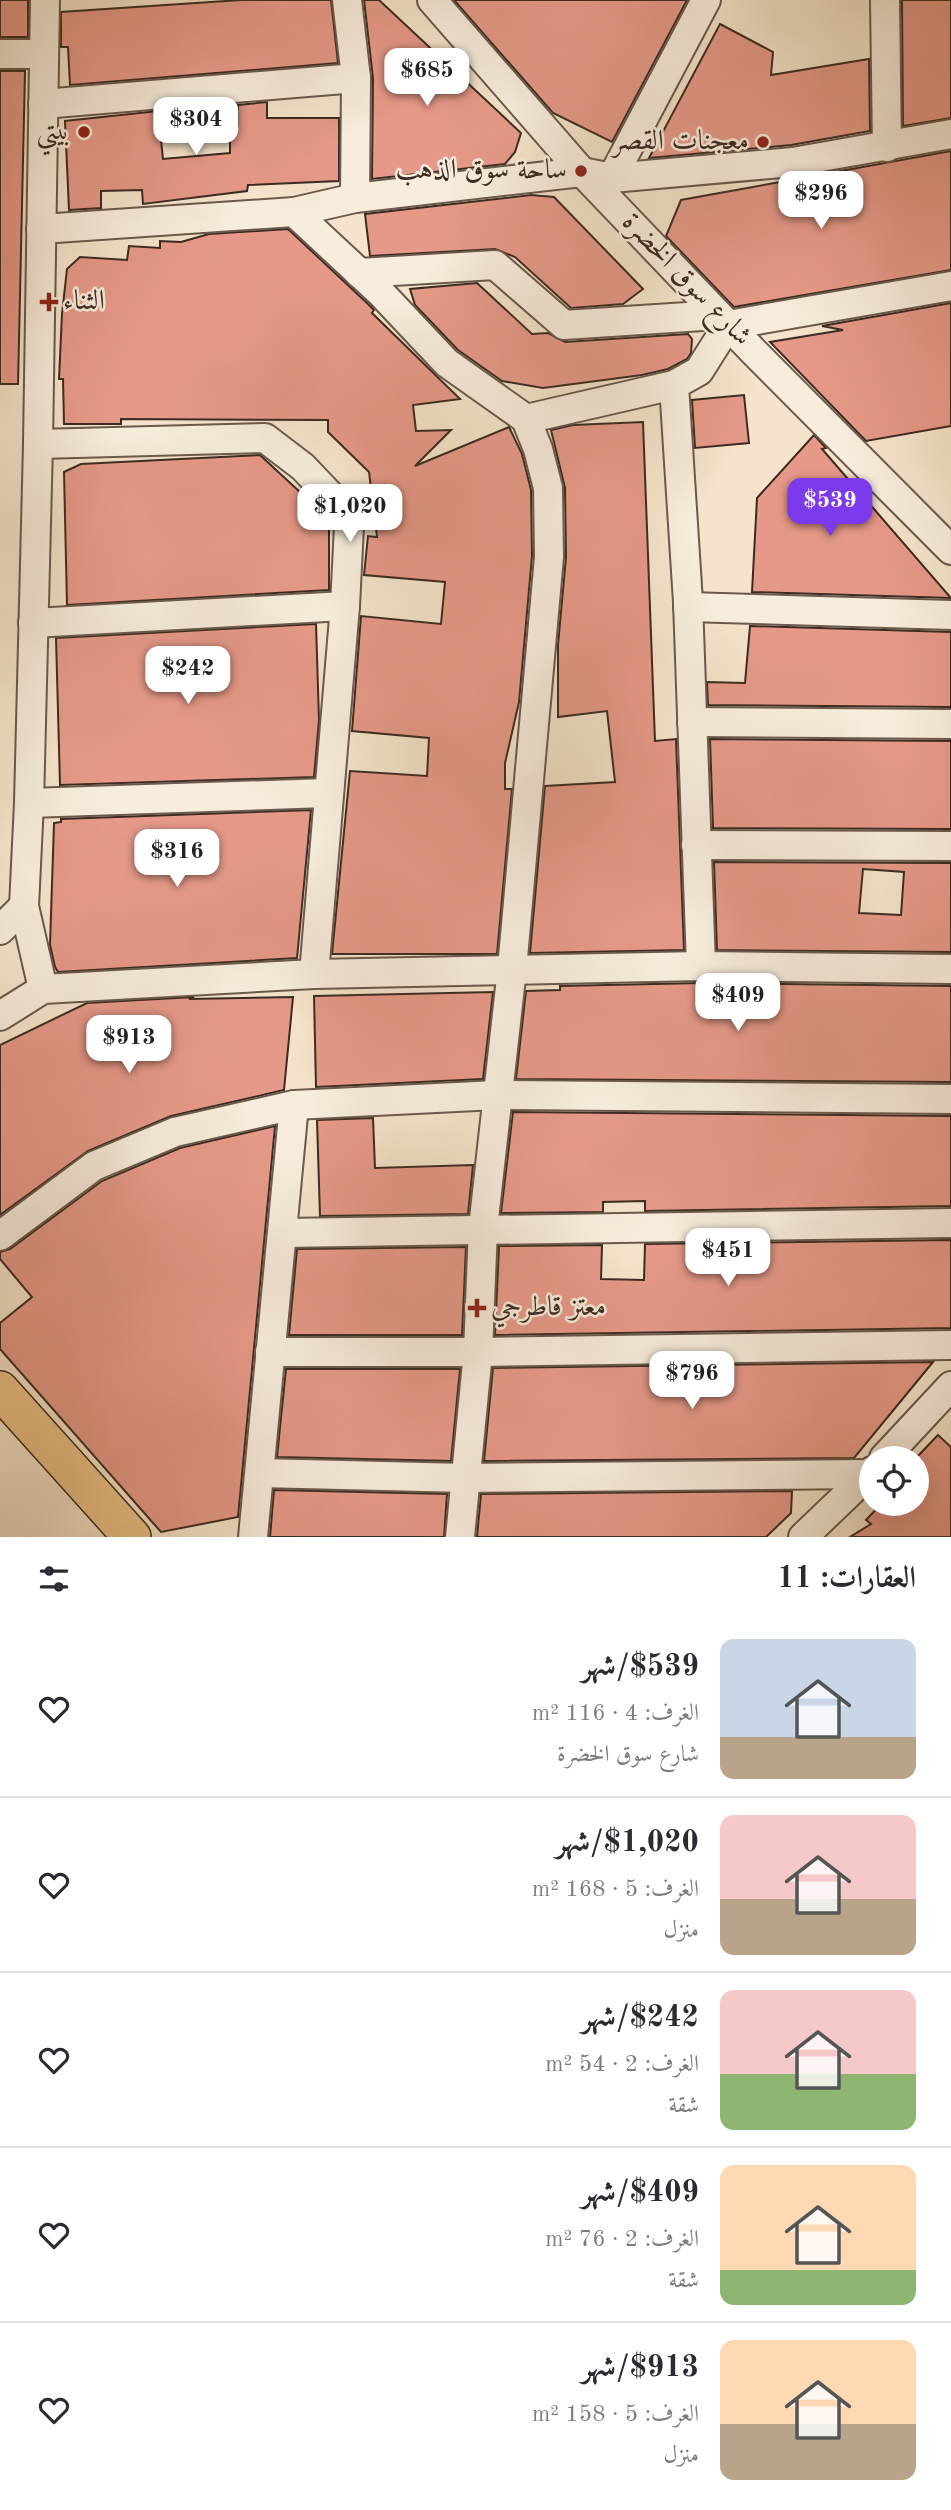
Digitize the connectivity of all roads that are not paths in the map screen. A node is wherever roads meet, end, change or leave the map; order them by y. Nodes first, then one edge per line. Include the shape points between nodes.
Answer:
1 (45, 0) edge
2 (347, 0) edge
3 (432, 0) edge
4 (706, 0) edge
5 (885, 0) edge
6 (0, 54) edge
7 (44, 54) junction
8 (356, 78) junction
9 (43, 104) junction
10 (951, 134) edge
11 (887, 147) junction
12 (582, 172) junction
13 (612, 178) junction
14 (355, 198) junction
15 (294, 212) junction
16 (41, 229) junction
17 (359, 273) junction
18 (951, 286) edge
19 (723, 320) junction
20 (674, 385) junction
21 (526, 419) junction
22 (38, 444) junction
23 (910, 506) junction
24 (951, 529) edge
25 (951, 550) edge
26 (345, 606) junction
27 (688, 607) junction
28 (951, 615) edge
29 (33, 623) junction
30 (692, 722) junction
31 (951, 724) edge
32 (327, 793) junction
33 (29, 803) junction
34 (696, 845) junction
35 (951, 846) edge
36 (23, 906) junction
37 (0, 930) edge
38 (701, 966) junction
39 (951, 969) edge
40 (512, 970) junction
41 (314, 974) junction
42 (43, 989) junction
43 (0, 1016) edge
44 (498, 1096) junction
45 (951, 1099) edge
46 (294, 1105) junction
47 (951, 1223) edge
48 (483, 1228) junction
49 (283, 1233) junction
50 (0, 1236) edge
51 (951, 1345) edge
52 (270, 1352) junction
53 (478, 1352) junction
54 (951, 1386) edge
55 (0, 1390) edge
56 (895, 1446) edge
57 (859, 1468) edge
58 (260, 1473) junction
59 (465, 1478) junction
60 (859, 1483) edge
61 (132, 1537) edge
62 (253, 1537) edge
63 (460, 1537) edge
64 (803, 1537) edge

1 - 7 street
2 - 8 street
3 - 12 street, شارع سوق الخضرة
4 - 13 street
5 - 11 street
6 - 7 street
7 - 9 street
8 - 9 street
8 - 14 street
9 - 16 street
10 - 11 street
11 - 13 street via 793,162
12 - 13 street
12 - 14 street
12 - 19 street, شارع سوق الخضرة
14 - 15 street
15 - 16 street
15 - 17 street
16 - 22 street
17 - 19 street via 495,265 564,325
17 - 21 street via 447,363
18 - 19 street
19 - 20 street via 699,371
19 - 23 street, شارع سوق الخضرة
20 - 21 street
20 - 27 street
21 - 40 street via 548,488 549,557
22 - 26 street via 265,438 303,467 342,508 349,526
22 - 29 street
23 - 24 street
23 - 25 street, شارع سوق الخضرة
26 - 29 street
26 - 32 street
27 - 28 street
27 - 30 street
29 - 33 street
30 - 31 street
30 - 34 street
32 - 33 street
32 - 41 street
33 - 36 street
34 - 35 street
34 - 38 street
36 - 37 street
36 - 42 street
38 - 39 street
38 - 40 street
40 - 41 street
40 - 44 street
41 - 42 street
42 - 43 street
44 - 45 street
44 - 46 street
44 - 48 street
46 - 49 street
46 - 50 street via 175,1132 94,1166
47 - 48 street
48 - 49 street
48 - 53 street
49 - 52 street
51 - 53 street
52 - 53 street
52 - 58 street
53 - 59 street
54 - 56 street
55 - 61 main road
57 - 59 street
58 - 59 street
58 - 62 street
59 - 63 street
60 - 64 street

